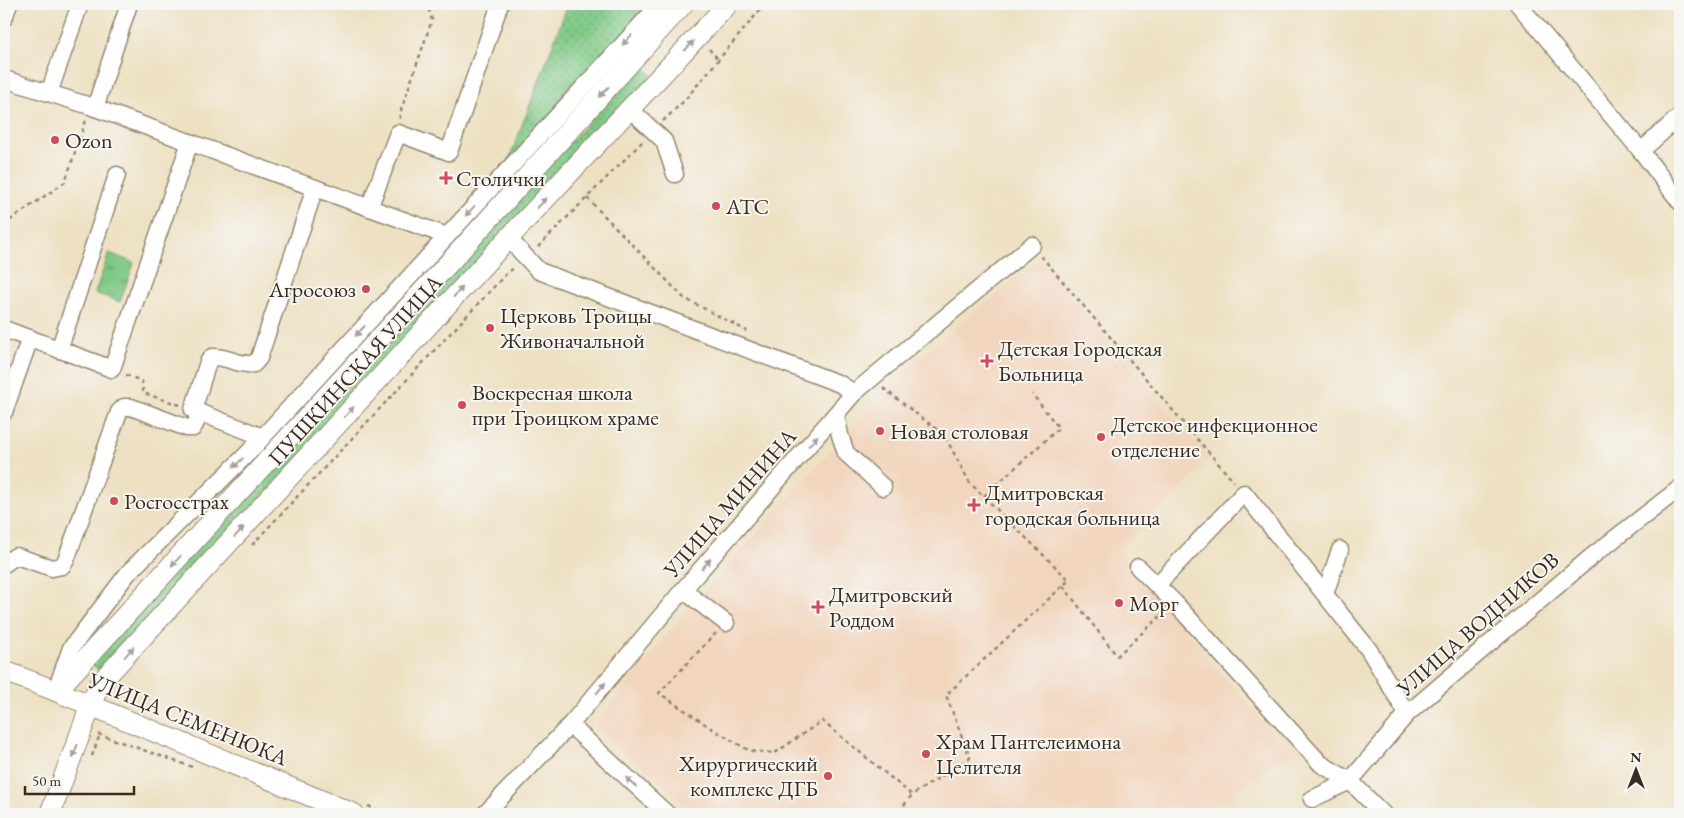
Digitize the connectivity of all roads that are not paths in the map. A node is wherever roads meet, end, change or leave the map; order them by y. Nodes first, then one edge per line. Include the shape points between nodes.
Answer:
1 (9, 4) edge
2 (80, 4) edge
3 (129, 4) edge
4 (500, 4) edge
5 (660, 4) edge
6 (683, 4) edge
7 (728, 4) edge
8 (1518, 4) edge
9 (4, 18) edge
10 (642, 51) junction
11 (664, 72) junction
12 (4, 79) edge
13 (49, 93) junction
14 (93, 107) junction
15 (630, 109) junction
16 (1680, 116) edge
17 (190, 142) junction
18 (1641, 151) junction
19 (675, 174) dead end
20 (116, 175) dead end
21 (314, 188) junction
22 (1680, 202) edge
23 (369, 208) junction
24 (447, 236) junction
25 (508, 238) junction
26 (1032, 245) road end
27 (4, 329) edge
28 (30, 338) junction
29 (59, 350) junction
30 (854, 393) junction
31 (4, 412) edge
32 (201, 413) junction
33 (836, 415) junction
34 (263, 437) junction
35 (883, 487) dead end
36 (1680, 488) edge
37 (1340, 550) dead end
38 (4, 564) edge
39 (1138, 567) dead end
40 (1157, 586) junction
41 (683, 590) junction
42 (1325, 594) junction
43 (726, 623) road end
44 (90, 654) junction
45 (4, 670) edge
46 (56, 691) junction
47 (92, 706) junction
48 (1407, 714) junction
49 (570, 726) junction
50 (1350, 781) junction
51 (1312, 799) dead end
52 (359, 809) edge
53 (50, 814) edge
54 (484, 814) edge
55 (667, 814) edge
56 (1383, 814) edge

1 - 9 street
2 - 13 street
3 - 14 street
4 - 23 street via 449,152 398,133
5 -> 24 street
6 - 10 main road, ПУШКИНСКАЯ УЛИЦА
11 -> 7 main road, ПУШКИНСКАЯ УЛИЦА
8 - 18 street
10 - 11 main road
10 -> 44 main road, ПУШКИНСКАЯ УЛИЦА
11 - 15 main road, ПУШКИНСКАЯ УЛИЦА
12 - 13 street
13 - 14 street
14 - 17 street
15 - 19 street via 664,140
25 -> 15 main road, ПУШКИНСКАЯ УЛИЦА
16 - 18 street
17 - 21 street
17 - 29 street via 112,369
18 - 22 street
20 - 29 street
21 - 23 street
21 - 32 street via 259,358 254,364 246,365 212,357 193,410
23 - 24 street
24 -> 34 street
25 - 30 street via 539,271 840,384
47 -> 25 main road, ПУШКИНСКАЯ УЛИЦА via 102,681
26 - 30 street, УЛИЦА МИНИНА
27 - 28 street
28 - 29 street
28 - 31 street
30 - 33 street, УЛИЦА МИНИНА
32 - 34 street
32 - 38 street via 196,425 187,428 131,407 124,408 119,412 62,566 52,568 16,556
33 - 35 street via 846,454
41 -> 33 street, УЛИЦА МИНИНА
34 -> 46 street via 128,573 70,648
36 - 48 street, УЛИЦА ВОДНИКОВ via 1591,557
37 - 42 street
39 - 40 street
40 - 42 street via 1244,493
40 - 50 street via 1321,764
41 - 43 street
49 -> 41 street, УЛИЦА МИНИНА
42 - 48 street via 1369,650
44 - 46 main road, ПУШКИНСКАЯ УЛИЦА
44 - 47 main road, ПУШКИНСКАЯ УЛИЦА via 83,682 84,692
45 - 46 main road, УЛИЦА СЕМЕНЮКА
46 - 47 main road, УЛИЦА СЕМЕНЮКА
47 - 52 main road, УЛИЦА СЕМЕНЮКА
47 -> 53 main road, ПУШКИНСКАЯ УЛИЦА
48 - 50 street, УЛИЦА ВОДНИКОВ
49 - 54 street, УЛИЦА МИНИНА
55 -> 49 street
50 - 51 street, УЛИЦА ВОДНИКОВ
50 - 56 street

